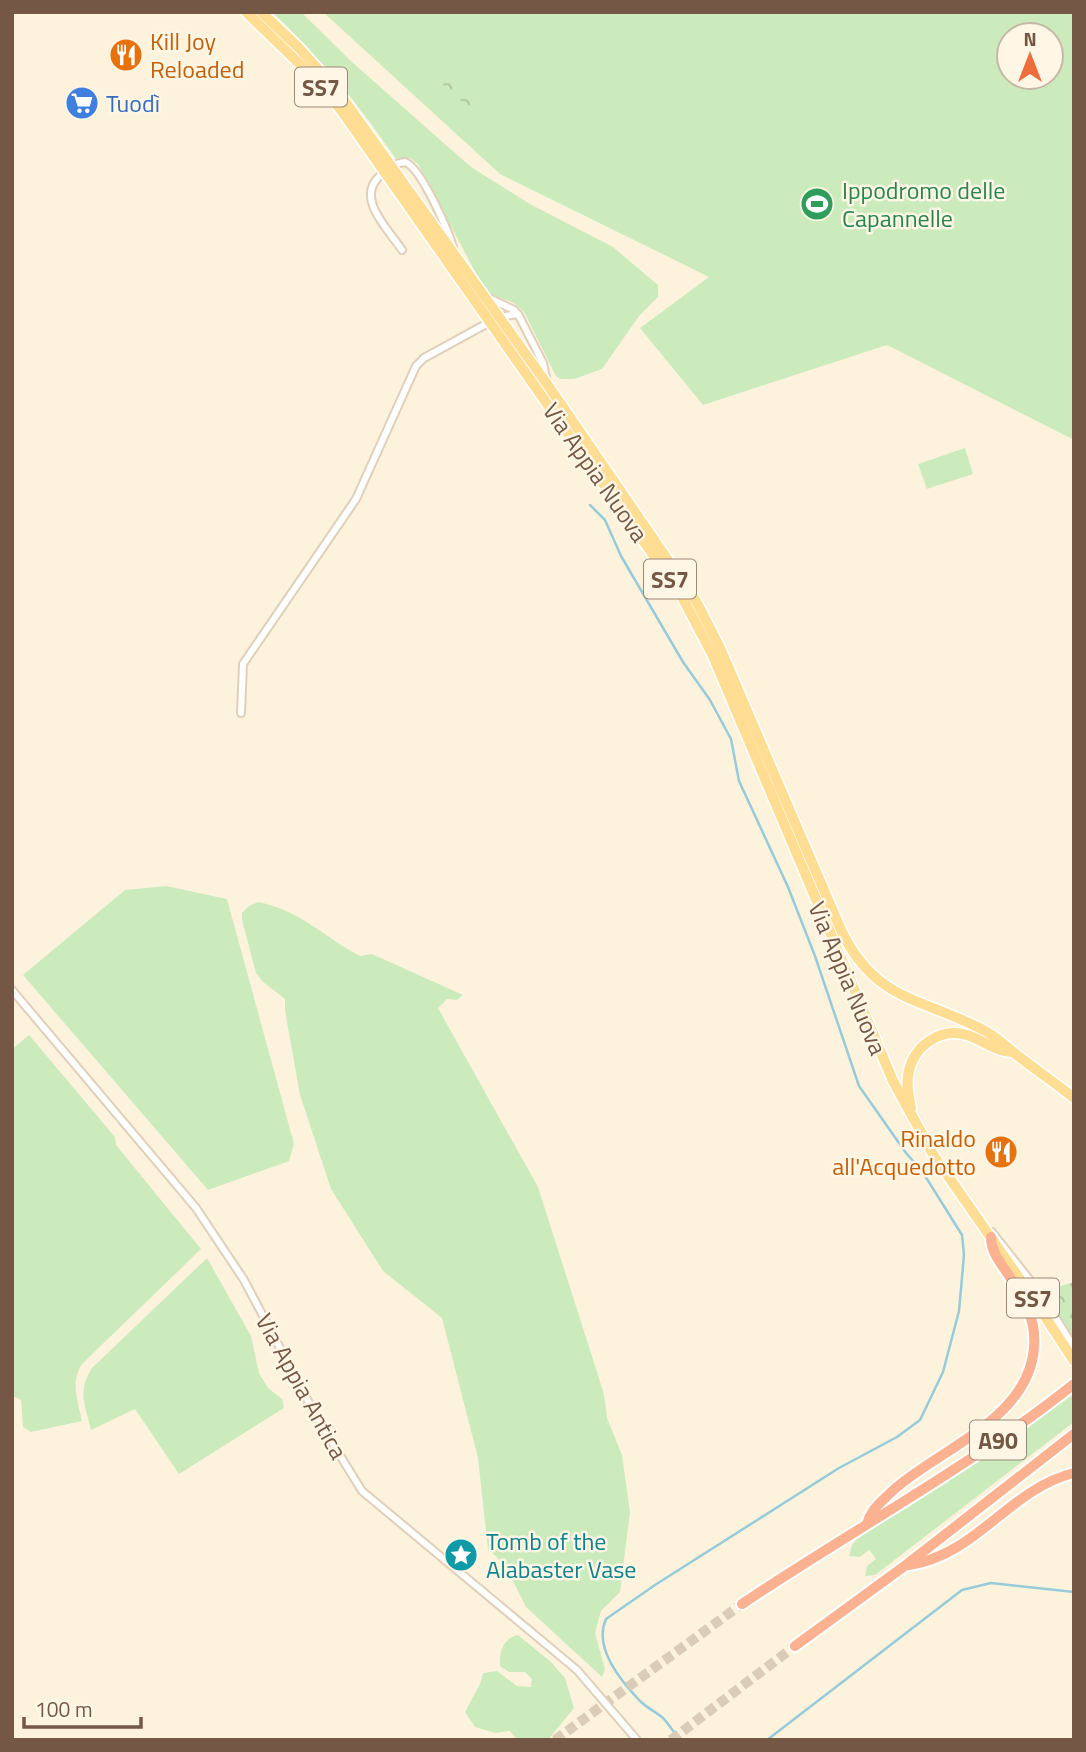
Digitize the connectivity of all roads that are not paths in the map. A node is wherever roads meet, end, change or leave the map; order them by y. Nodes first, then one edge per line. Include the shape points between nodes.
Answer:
1 (246, 12) edge
2 (261, 12) edge
3 (388, 169) junction
4 (402, 250) dead end
5 (456, 256) junction
6 (484, 295) junction
7 (517, 314) junction
8 (494, 320) junction
9 (547, 384) junction
10 (241, 713) dead end
11 (12, 990) edge
12 (1013, 1052) junction
13 (1074, 1098) edge
14 (914, 1121) junction
15 (972, 1210) junction
16 (991, 1237) junction
17 (1074, 1347) edge
18 (1074, 1361) edge
19 (1074, 1384) edge
20 (1074, 1434) edge
21 (1074, 1473) edge
22 (867, 1524) junction
23 (906, 1565) junction
24 (742, 1604) tunnel mouth
25 (795, 1646) tunnel mouth
26 (637, 1740) edge

1 - 3 main road, Via Appia Nuova / SS7 via 310,74
2 - 3 main road, Via Appia Nuova / SS7 via 336,89
3 - 4 street via 372,184 370,200
3 - 5 main road, Via Appia Nuova / SS7
3 - 5 street via 407,162 416,169
3 - 8 main road, Via Appia Nuova / SS7
5 - 6 main road, Via Appia Nuova / SS7
6 - 7 street
6 - 8 main road, Via Appia Nuova / SS7
7 - 8 street
7 - 9 street via 543,363
8 - 9 main road, Via Appia Nuova / SS7
8 - 10 street via 414,368 352,505 243,664
8 - 14 main road, Via Appia Nuova / SS7 via 695,620 876,1044
9 - 12 main road, Via Appia Nuova / SS7 via 702,612 853,952 872,975 895,991 972,1025
11 - 26 street, Via Appia Antica via 214,1233 362,1491 577,1670
12 - 13 main road, Via Appia Nuova
12 - 14 main road via 961,1034 941,1035 926,1043 908,1073
14 - 15 main road, Via Appia Nuova / SS7
15 - 16 main road, Via Appia Nuova / SS7
15 - 17 street, Via Appia Nuova via 1006,1247
16 - 18 main road, Via Appia Nuova / SS7
16 - 22 highway via 991,1248 1034,1324 1029,1373 1003,1409 962,1443 895,1487 870,1514
19 - 22 highway, A90 via 1020,1425
20 - 23 highway, A90
21 - 23 highway via 1027,1495 946,1555
22 - 24 highway, A90
23 - 25 highway, A90

